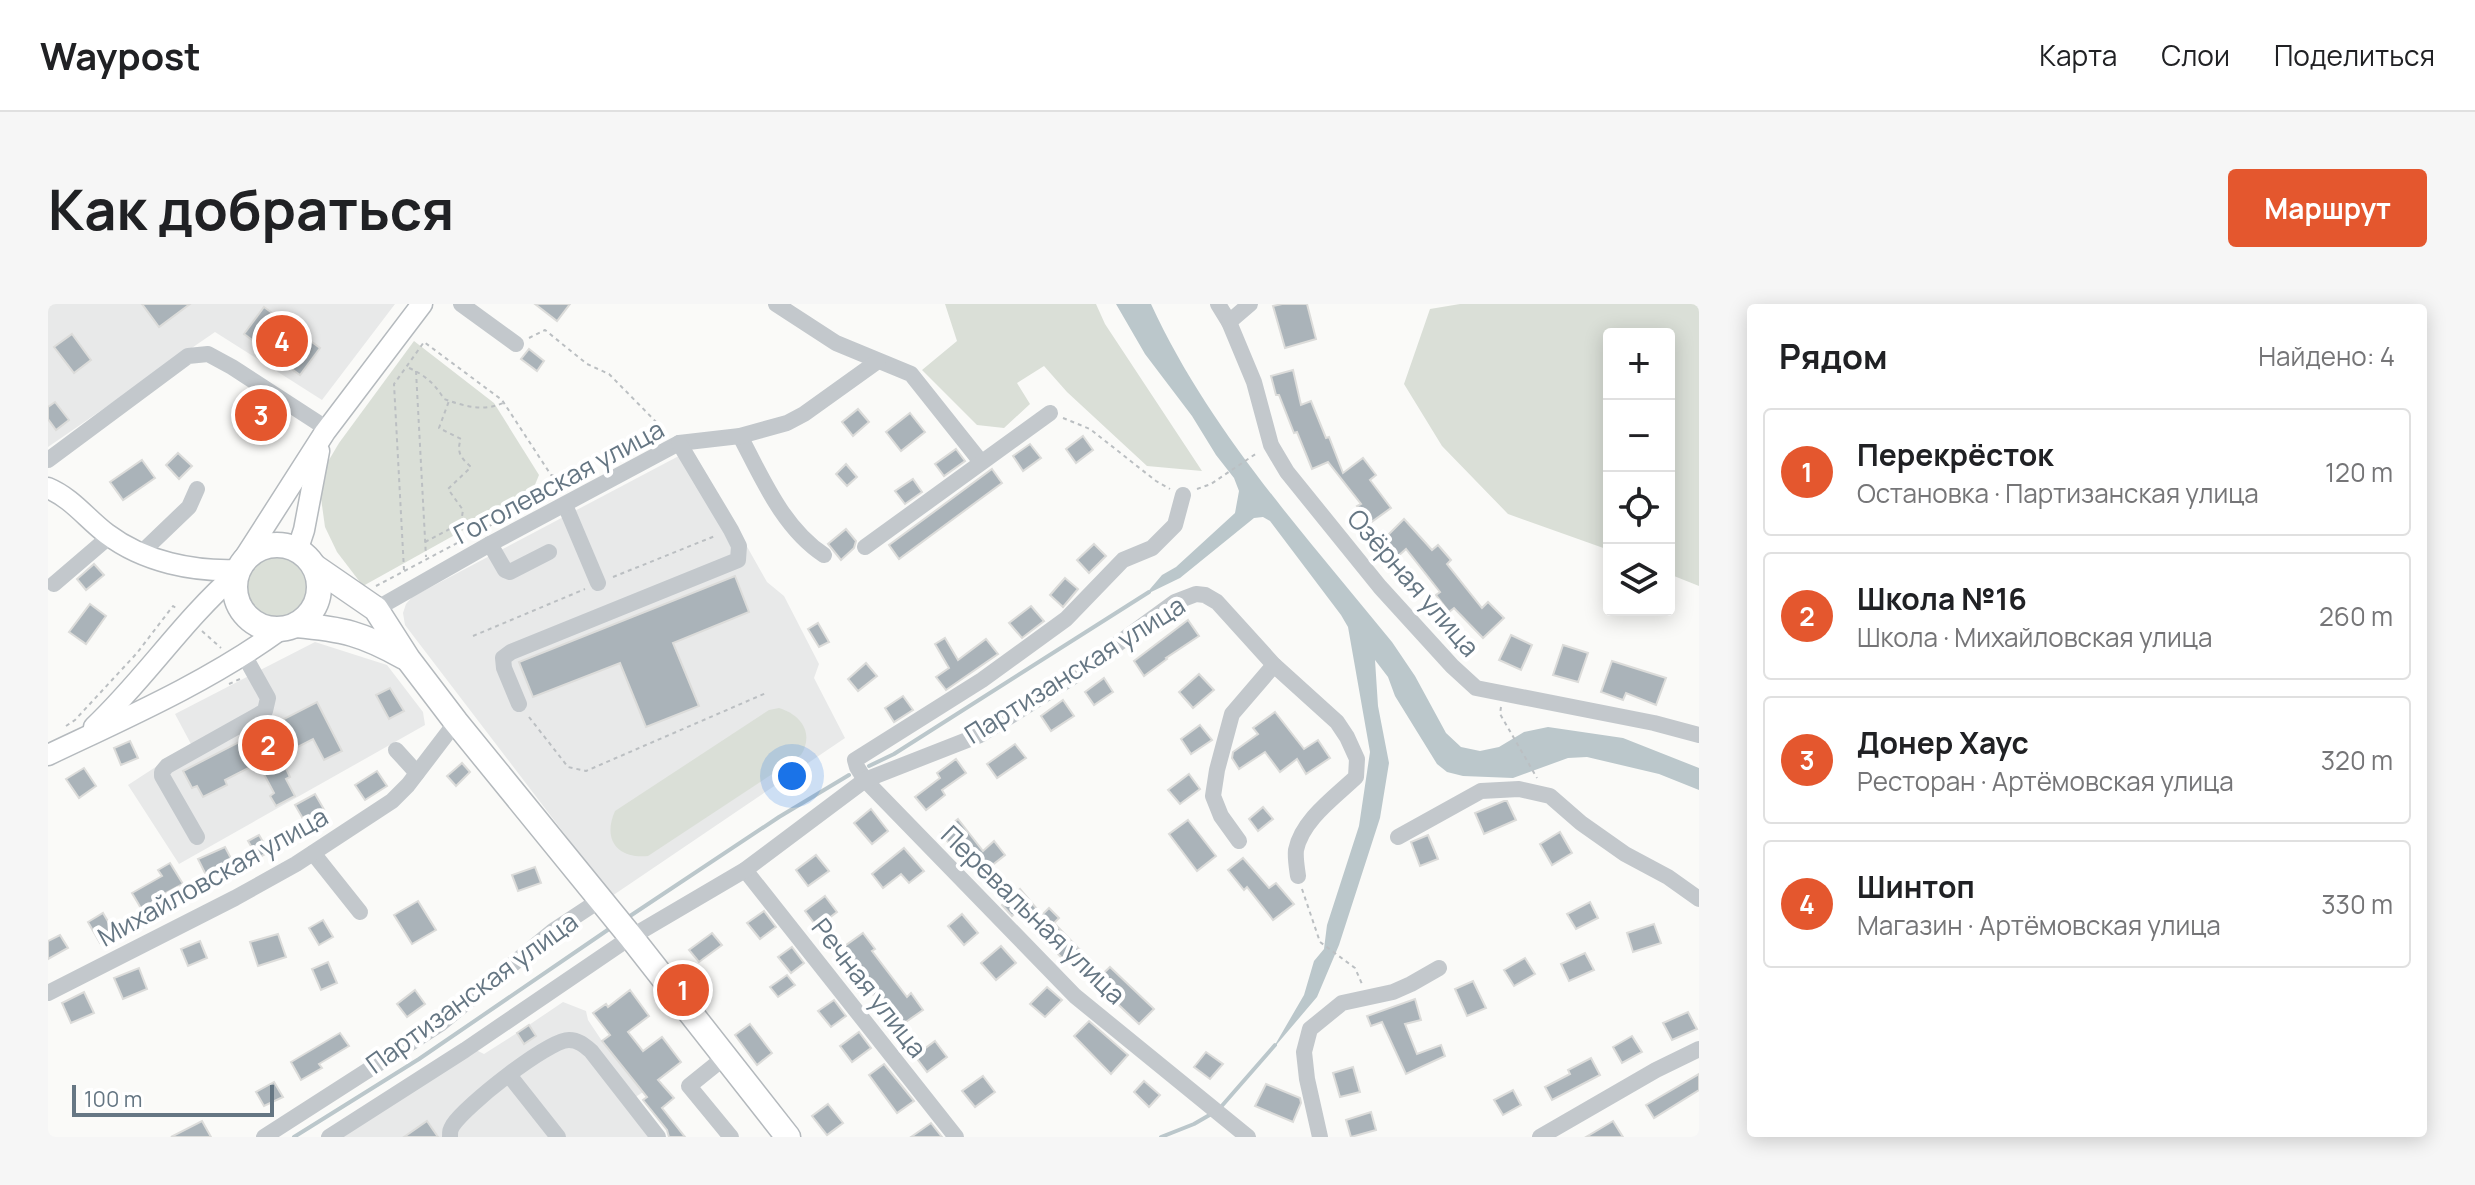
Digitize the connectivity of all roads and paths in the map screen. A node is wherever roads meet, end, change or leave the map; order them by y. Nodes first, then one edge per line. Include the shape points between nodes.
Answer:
1 (422, 304) edge
2 (461, 304) edge
3 (776, 304) edge
4 (1218, 304) edge
5 (1250, 304) edge
6 (1229, 322) junction
7 (516, 344) joint
8 (878, 361) junction
9 (407, 367) junction
10 (416, 371) junction
11 (449, 401) junction
12 (504, 403) junction
13 (1050, 413) joint
14 (329, 430) junction
15 (740, 436) junction
16 (679, 443) junction
17 (1250, 457) dead end
18 (48, 460) edge
19 (981, 462) junction
20 (566, 478) dead end
21 (48, 488) edge
22 (197, 489) dead end
23 (552, 493) dead end
24 (1183, 495) junction
25 (565, 505) junction
26 (110, 536) junction
27 (425, 542) junction
28 (490, 544) junction
29 (865, 547) dead end
30 (549, 552) dead end
31 (141, 553) junction
32 (824, 555) dead end
33 (426, 558) junction
34 (306, 559) junction
35 (239, 568) junction
36 (404, 570) junction
37 (598, 583) dead end
38 (54, 584) dead end
39 (369, 603) junction
40 (288, 627) junction
41 (244, 655) junction
42 (408, 659) junction
43 (1274, 665) junction
44 (766, 693) dead end
45 (1502, 694) junction
46 (519, 704) joint
47 (456, 722) junction
48 (1699, 735) edge
49 (396, 750) dead end
50 (56, 751) edge
51 (417, 773) junction
52 (1536, 777) dead end
53 (865, 780) junction
54 (197, 837) dead end
55 (1398, 837) dead end
56 (1239, 841) dead end
57 (313, 853) junction
58 (745, 870) junction
59 (1298, 876) joint
60 (1699, 899) edge
61 (603, 904) junction
62 (360, 912) dead end
63 (628, 934) junction
64 (1439, 968) dead end
65 (48, 993) edge
66 (1366, 997) junction
67 (1699, 1049) edge
68 (725, 1057) junction
69 (509, 1075) junction
70 (264, 1137) edge
71 (329, 1137) edge
72 (450, 1137) edge
73 (558, 1137) edge
74 (658, 1137) edge
75 (731, 1137) edge
76 (788, 1137) edge
77 (956, 1137) edge
78 (1248, 1137) edge
79 (1320, 1137) edge
80 (1540, 1137) edge

1 - 14 main road
2 - 7 street
3 - 8 street via 836,343
4 - 6 street, Озёрная улица
5 - 6 street
6 - 45 street, Озёрная улица via 1254,382 1271,445 1287,472 1452,666 1476,688
7 - 16 path via 545,330 587,364 609,374
8 - 15 street, Гоголевская улица via 795,419
8 - 19 street via 911,374
9 - 10 path
9 - 12 path via 424,342
9 - 36 path via 394,384
10 - 11 path
10 - 27 path
11 - 12 path via 491,409
11 - 27 path via 439,428 461,439 461,458 471,467 448,489 463,510 461,523
12 - 20 path via 551,475
13 - 19 street
13 - 24 path via 1090,429 1156,481
14 - 18 street via 232,367 199,354 188,356
14 - 34 main road via 315,463
14 - 35 main road
15 - 16 street, Гоголевская улица
15 - 32 street via 789,522
16 - 25 street, Гоголевская улица
16 - 46 street via 731,530 739,546 738,560 511,652 503,658 504,668
17 - 24 path via 1211,484
19 - 29 street
21 - 26 main road
22 - 31 street via 189,507
23 - 33 path
24 - 53 street, Партизанская улица via 1175,525 1152,548 1123,560 1066,619 982,680 865,751 855,760
25 - 28 street, Гоголевская улица
25 - 37 street
26 - 31 main road
26 - 38 street
27 - 33 path
28 - 30 street via 510,572
28 - 39 street, Гоголевская улица
31 - 35 main road via 195,570
33 - 36 path
34 - 35 highway via 290,546 274,545 257,549
34 - 39 highway, Партизанская улица
34 - 40 highway via 320,583 318,600 310,615
35 - 40 highway via 234,591 244,614 264,628
35 - 50 main road via 115,707
36 - 39 path via 381,582
39 - 42 highway, Партизанская улица
40 - 41 main road
40 - 42 highway, Партизанская улица via 335,628 369,638
41 - 50 main road via 184,691
41 - 54 street via 268,698 265,711 162,772
42 - 47 highway, Партизанская улица
43 - 53 street, Партизанская улица via 1217,602 1196,594 1175,602 1071,678 980,735
43 - 56 street via 1232,714 1217,770 1213,796
43 - 59 street via 1337,722 1357,759 1356,777 1307,827 1296,850
44 - 46 path via 586,771 568,767
45 - 48 street, Озёрная улица
45 - 52 path via 1500,714
47 - 51 street, Михайловская улица
47 - 61 highway, Партизанская улица
49 - 51 street
51 - 57 street, Михайловская улица via 392,801
53 - 58 street, Партизанская улица
53 - 78 street, Перевальная улица via 1075,996
55 - 60 street via 1481,791 1519,789 1550,796 1625,854
57 - 62 street
57 - 65 street, Михайловская улица
58 - 63 street, Партизанская улица
58 - 77 street, Речная улица
59 - 66 path via 1320,942 1355,968
61 - 63 highway, Партизанская улица
61 - 70 street, Партизанская улица via 553,931 440,1024
63 - 68 highway, Партизанская улица
63 - 71 street, Партизанская улица via 465,1050
64 - 66 street via 1393,992
66 - 79 street via 1342,1003 1310,1029 1304,1052
67 - 80 street
68 - 75 street via 689,1086
68 - 76 highway, Партизанская улица
69 - 72 street via 466,1110
69 - 73 street
69 - 74 street via 553,1044 579,1042

